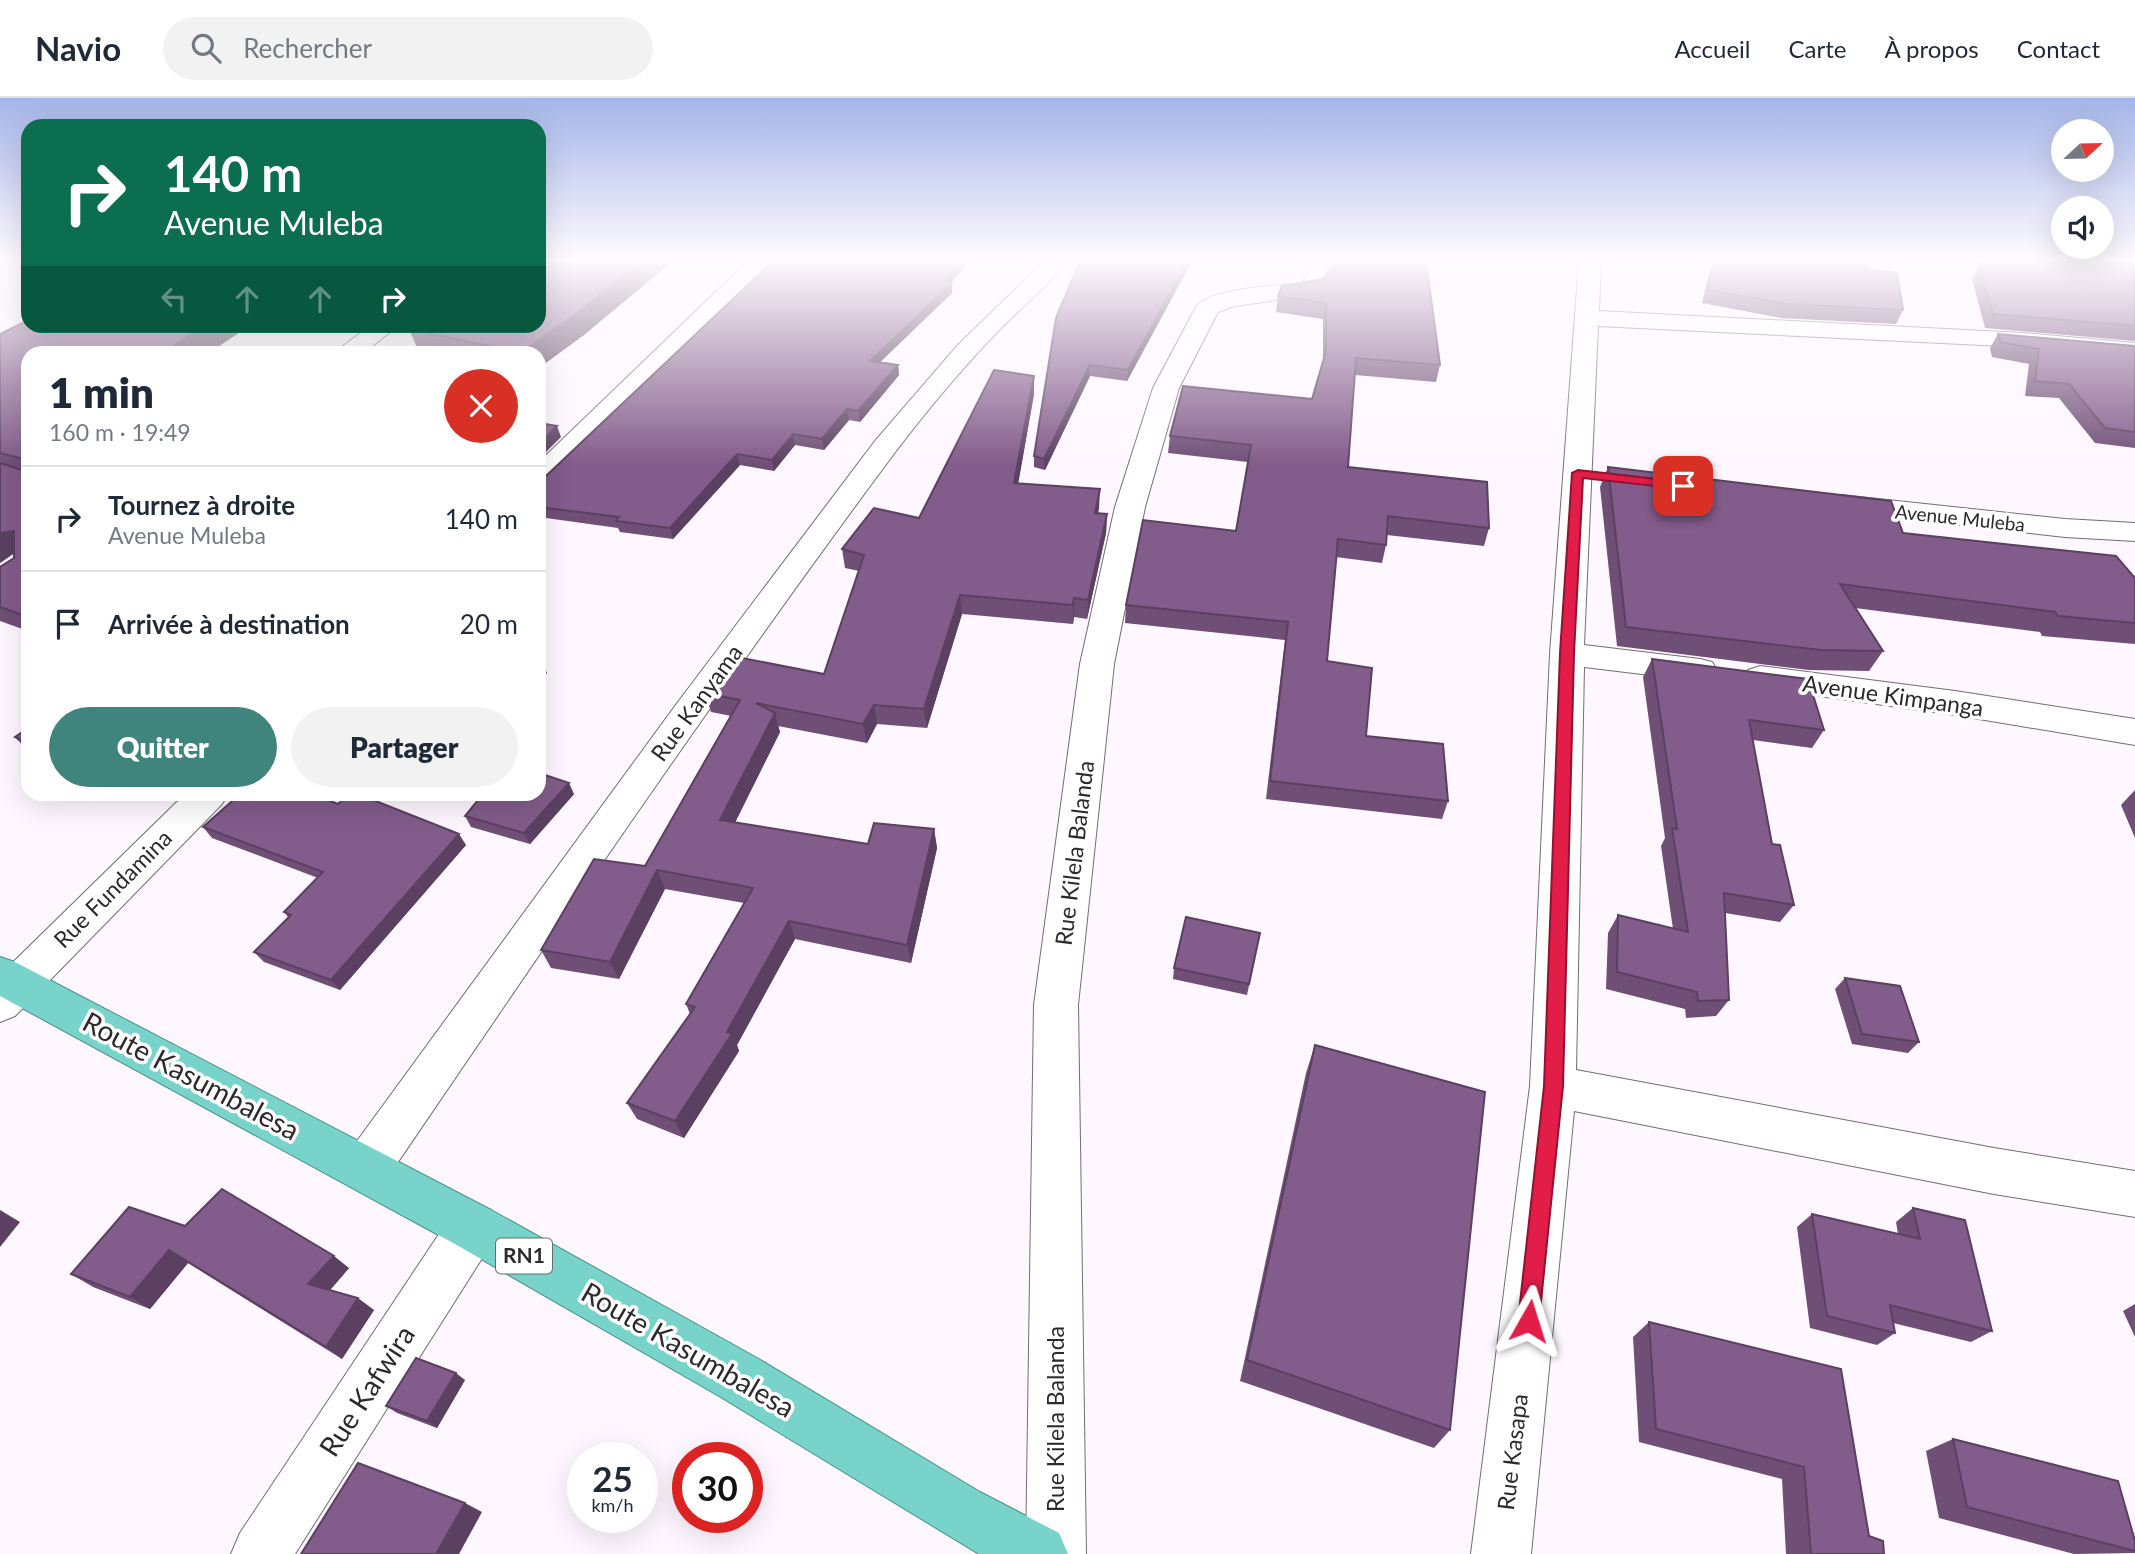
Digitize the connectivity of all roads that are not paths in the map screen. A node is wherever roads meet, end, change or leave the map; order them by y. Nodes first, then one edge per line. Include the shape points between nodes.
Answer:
1 (693, 329) edge
2 (987, 329) edge
3 (1197, 329) edge
4 (1587, 329) edge
5 (1804, 329) edge
6 (376, 333) edge
7 (356, 346) edge
8 (2135, 351) edge
9 (546, 471) edge
10 (1813, 501) edge
11 (2135, 532) edge
12 (1567, 653) junction
13 (2135, 732) edge
14 (202, 801) edge
15 (6, 988) edge
16 (1553, 1086) junction
17 (366, 1168) junction
18 (2135, 1194) edge
19 (473, 1227) junction
20 (261, 1554) edge
21 (1038, 1554) edge
22 (1056, 1554) edge
23 (1501, 1554) edge

1 - 9 street
2 - 17 street, Rue Kanyama via 888,443 709,685
3 - 22 street, Rue Kilela Balanda via 1166,388 1112,587 1097,664 1056,1005
4 - 12 street, Rue Kasapa via 1591,475
5 - 8 street via 2023,340
6 - 7 street
10 - 11 street, Avenue Muleba
12 - 13 street, Avenue Kimpanga via 1955,703
12 - 16 street, Rue Kasapa
14 - 15 street, Rue Fundamina
15 - 17 highway, Route Kasumbalesa / RN1
16 - 18 street
16 - 23 street, Rue Kasapa
17 - 19 highway, Route Kasumbalesa / RN1
19 - 20 street, Rue Kafwira
19 - 21 highway, Route Kasumbalesa / RN1

